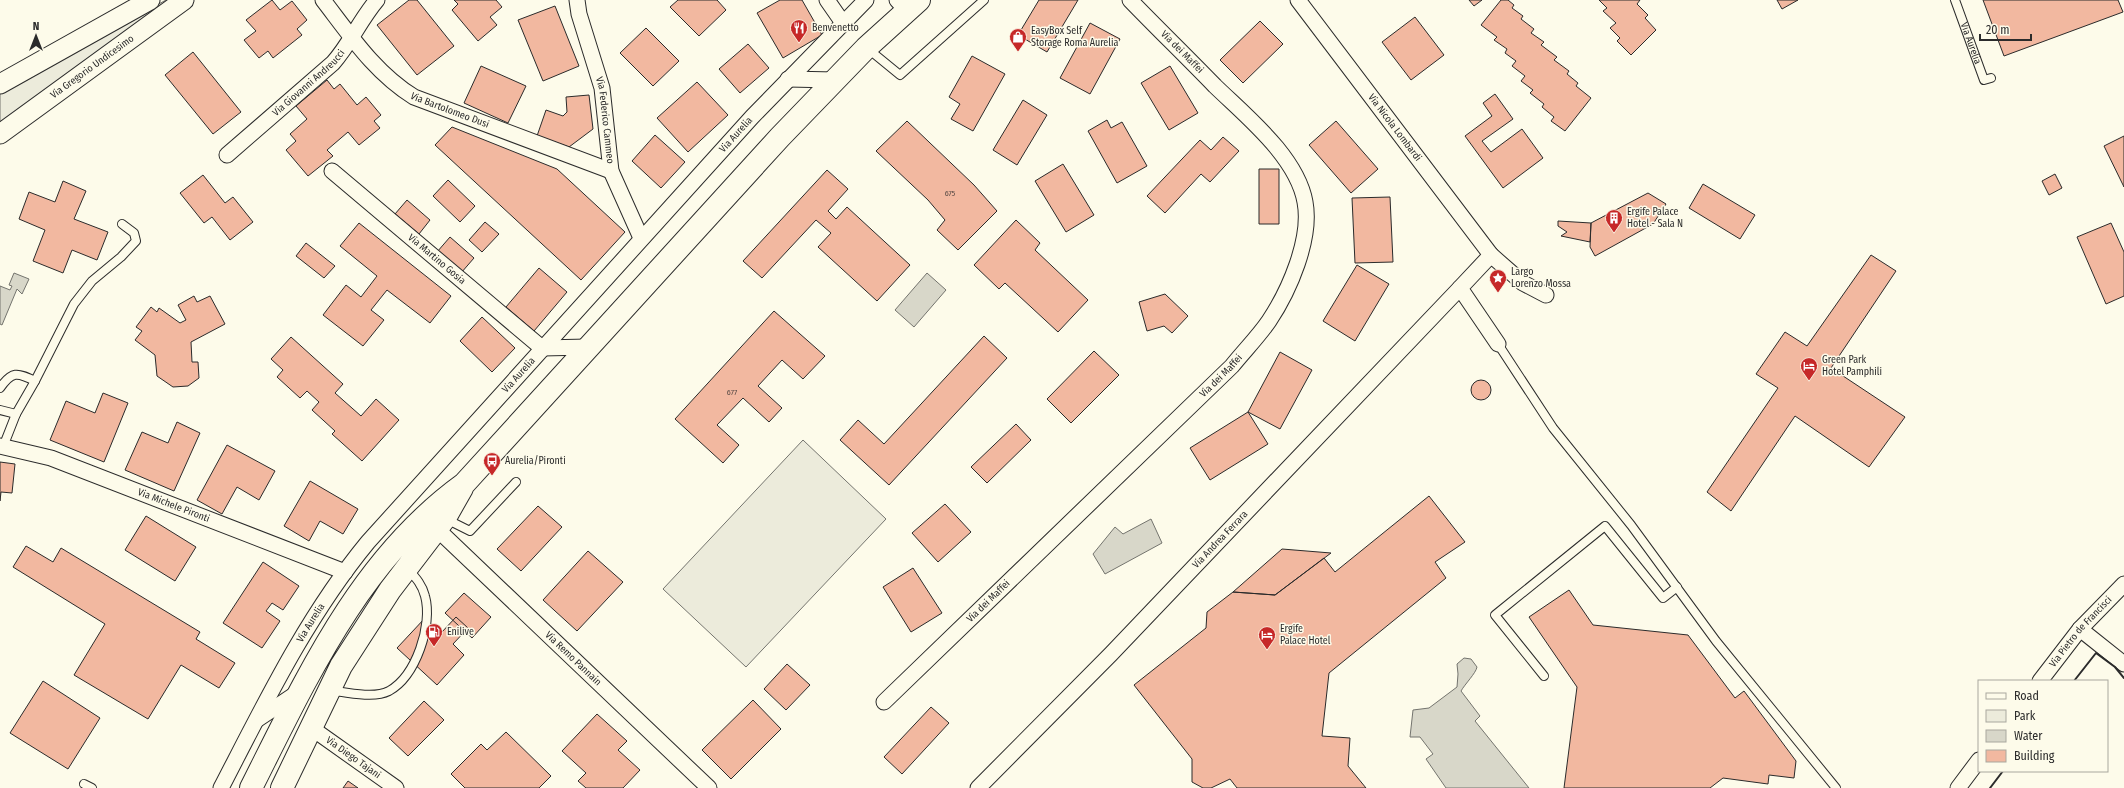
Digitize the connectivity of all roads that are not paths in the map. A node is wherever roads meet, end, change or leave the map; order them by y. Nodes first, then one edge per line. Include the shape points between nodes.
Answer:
1 (150, 0) edge
2 (184, 0) edge
3 (323, 0) edge
4 (377, 0) edge
5 (577, 0) edge
6 (827, 0) edge
7 (866, 0) edge
8 (984, 0) edge
9 (1130, 0) edge
10 (1298, 0) edge
11 (1955, 0) edge
12 (907, 4) edge
13 (843, 23) junction
14 (351, 39) junction
15 (866, 48) junction
16 (1991, 78) dead end
17 (788, 79) junction
18 (835, 80) junction
19 (0, 84) edge
20 (0, 134) edge
21 (227, 155) dead end
22 (332, 171) dead end
23 (611, 171) junction
24 (122, 224) dead end
25 (641, 238) junction
26 (1491, 255) junction
27 (1460, 288) junction
28 (1546, 295) dead end
29 (1498, 344) joint
30 (588, 347) junction
31 (542, 348) junction
32 (35, 382) junction
33 (0, 388) edge
34 (0, 410) edge
35 (16, 414) junction
36 (1, 446) edge
37 (516, 482) dead end
38 (464, 484) junction
39 (441, 524) junction
40 (406, 568) junction
41 (345, 572) junction
42 (2124, 584) edge
43 (1677, 587) junction
44 (2080, 628) junction
45 (2124, 664) edge
46 (1544, 676) dead end
47 (2041, 680) edge
48 (328, 690) junction
49 (298, 693) junction
50 (884, 702) dead end
51 (256, 721) junction
52 (310, 727) junction
53 (1978, 761) edge
54 (220, 788) edge
55 (251, 788) edge
56 (282, 788) edge
57 (396, 788) edge
58 (708, 788) edge
59 (978, 788) edge
60 (1836, 788) edge
61 (1958, 788) edge

1 - 19 street
2 - 20 street, Via Gregorio Undicesimo
3 - 14 street, Via Bartolomeo Dusi
4 - 14 street, Via Giovanni Andreucci
5 - 23 street, Via Federico Cammeo via 602,88
6 - 13 street
7 - 13 street, Via Aurelia
8 - 15 lane via 900,75
9 - 50 street, Via dei Maffei via 1271,142 1294,172 1305,202 1306,216 1303,243 1295,270 1269,321 1232,366
10 - 26 street, Via Nicola Lombardi
11 - 16 lane, Via Aurelia via 1984,80
12 - 15 main road
13 - 17 street, Via Aurelia
14 - 21 street, Via Giovanni Andreucci via 333,63
14 - 23 street, Via Bartolomeo Dusi via 387,77 414,97
15 - 18 main road
17 - 18 street
17 - 25 street, Via Aurelia
18 - 30 main road
22 - 31 street, Via Martino Gosia
23 - 25 street, Via Federico Cammeo
24 - 32 lane via 134,233 136,241 92,281 74,304
25 - 31 street, Via Aurelia
26 - 27 street
26 - 28 street via 1523,283
27 - 29 street
27 - 59 street, Via Andrea Ferrara via 1112,654
29 - 43 lane via 1553,428
30 - 31 street
30 - 38 main road
31 - 41 street, Via Aurelia via 368,542
32 - 33 lane via 22,374 14,374 7,378
32 - 35 lane
34 - 35 lane
35 - 36 lane
36 - 41 street, Via Michele Pironti via 51,458
37 - 39 lane via 470,532
38 - 39 main road
38 - 49 main road via 428,511 384,559 347,611
39 - 40 main road
39 - 58 street, Via Remo Pannain
40 - 48 main road via 368,622
40 - 48 lane via 422,586 427,613 423,639 412,667 398,684 378,694
41 - 51 street, Via Aurelia via 294,650
42 - 44 street, Via Pietro de Francisci
43 - 46 lane via 1663,598 1605,526 1495,615
43 - 60 lane via 1716,641
44 - 45 street
44 - 47 street, Via Pietro de Francisci
48 - 52 main road
49 - 51 street
49 - 55 main road
51 - 54 street, Via Aurelia
52 - 56 main road
52 - 57 street, Via Diego Tajani
53 - 61 street

